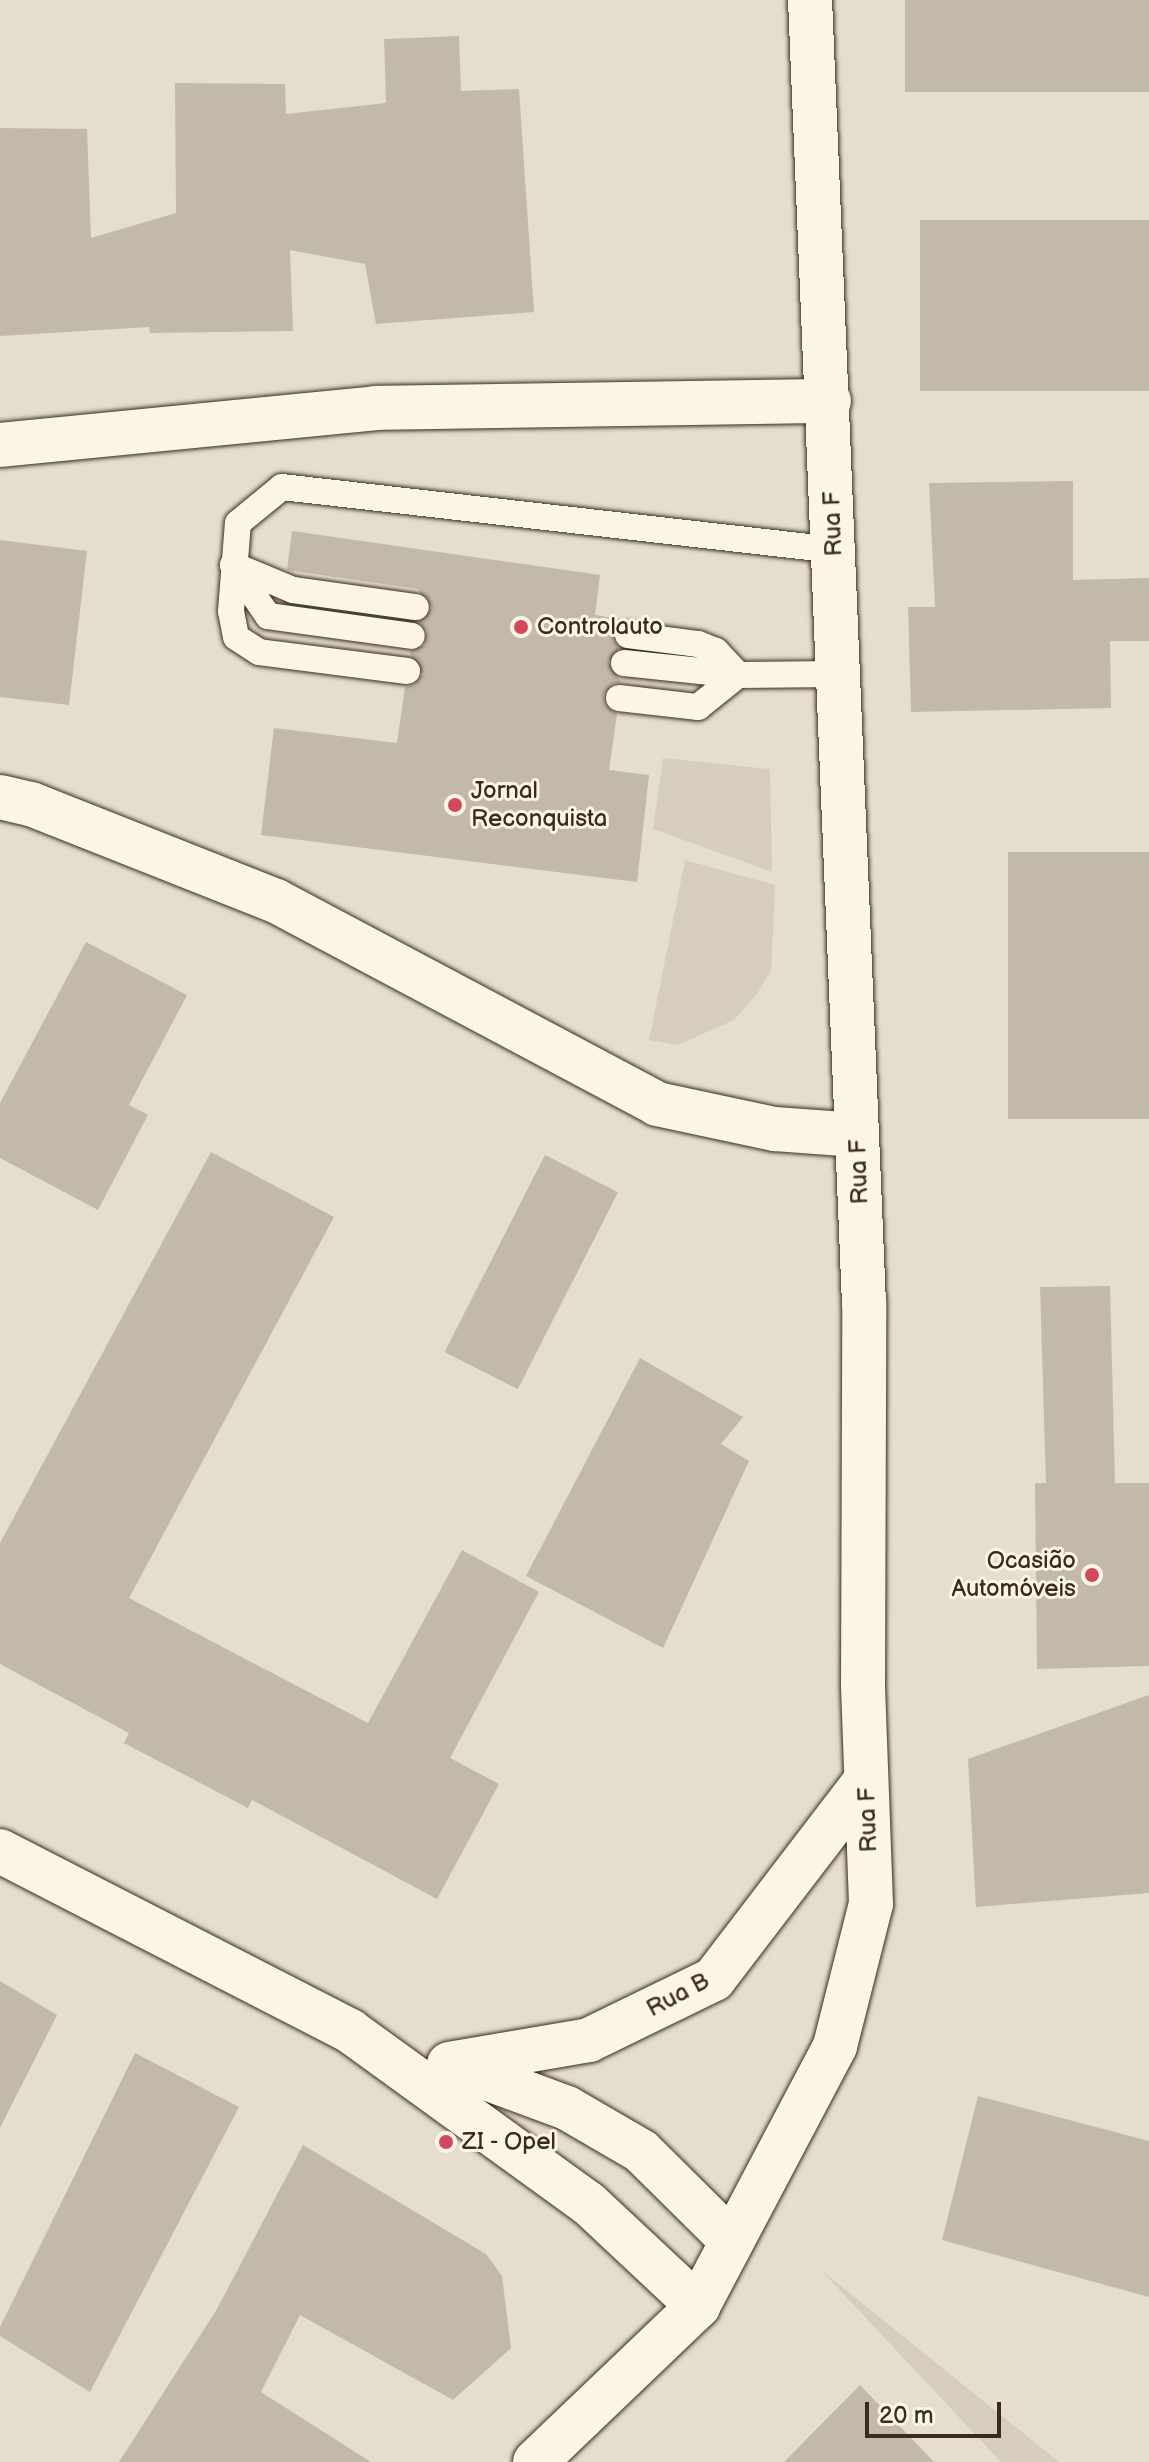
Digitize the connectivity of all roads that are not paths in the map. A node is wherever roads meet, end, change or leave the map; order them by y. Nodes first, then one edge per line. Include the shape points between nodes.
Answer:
1 (810, 0) edge
2 (829, 401) junction
3 (0, 445) edge
4 (835, 550) junction
5 (233, 565) junction
6 (416, 607) dead end
7 (628, 635) dead end
8 (412, 636) dead end
9 (624, 663) dead end
10 (407, 671) dead end
11 (838, 674) junction
12 (738, 675) junction
13 (619, 698) dead end
14 (0, 797) edge
15 (857, 1135) junction
16 (866, 1780) junction
17 (0, 1851) edge
18 (350, 2031) junction
19 (449, 2064) junction
20 (732, 2241) junction
21 (698, 2306) junction
22 (535, 2462) edge

1 - 2 street, Rua F
2 - 3 street via 375,408
2 - 4 street, Rua F
4 - 5 lane via 282,487 238,523
4 - 11 street, Rua F
5 - 6 lane via 293,590
5 - 8 lane via 268,616
5 - 10 lane via 236,637 259,652
7 - 12 lane via 698,644 716,651
9 - 12 lane
11 - 12 lane
11 - 15 street, Rua F
12 - 13 lane via 698,707
14 - 15 street via 31,804 276,901 657,1104 775,1129
15 - 16 street, Rua F via 864,1304
16 - 19 street, Rua B via 714,1979 589,2040
16 - 20 street, Rua F via 871,1904 835,2046
17 - 18 street, Rua B
18 - 19 street, Rua B
18 - 21 street, Rua B via 588,2203
19 - 20 street, Rua B via 567,2108 641,2151
20 - 21 street, Rua F
21 - 22 street, Rua F

